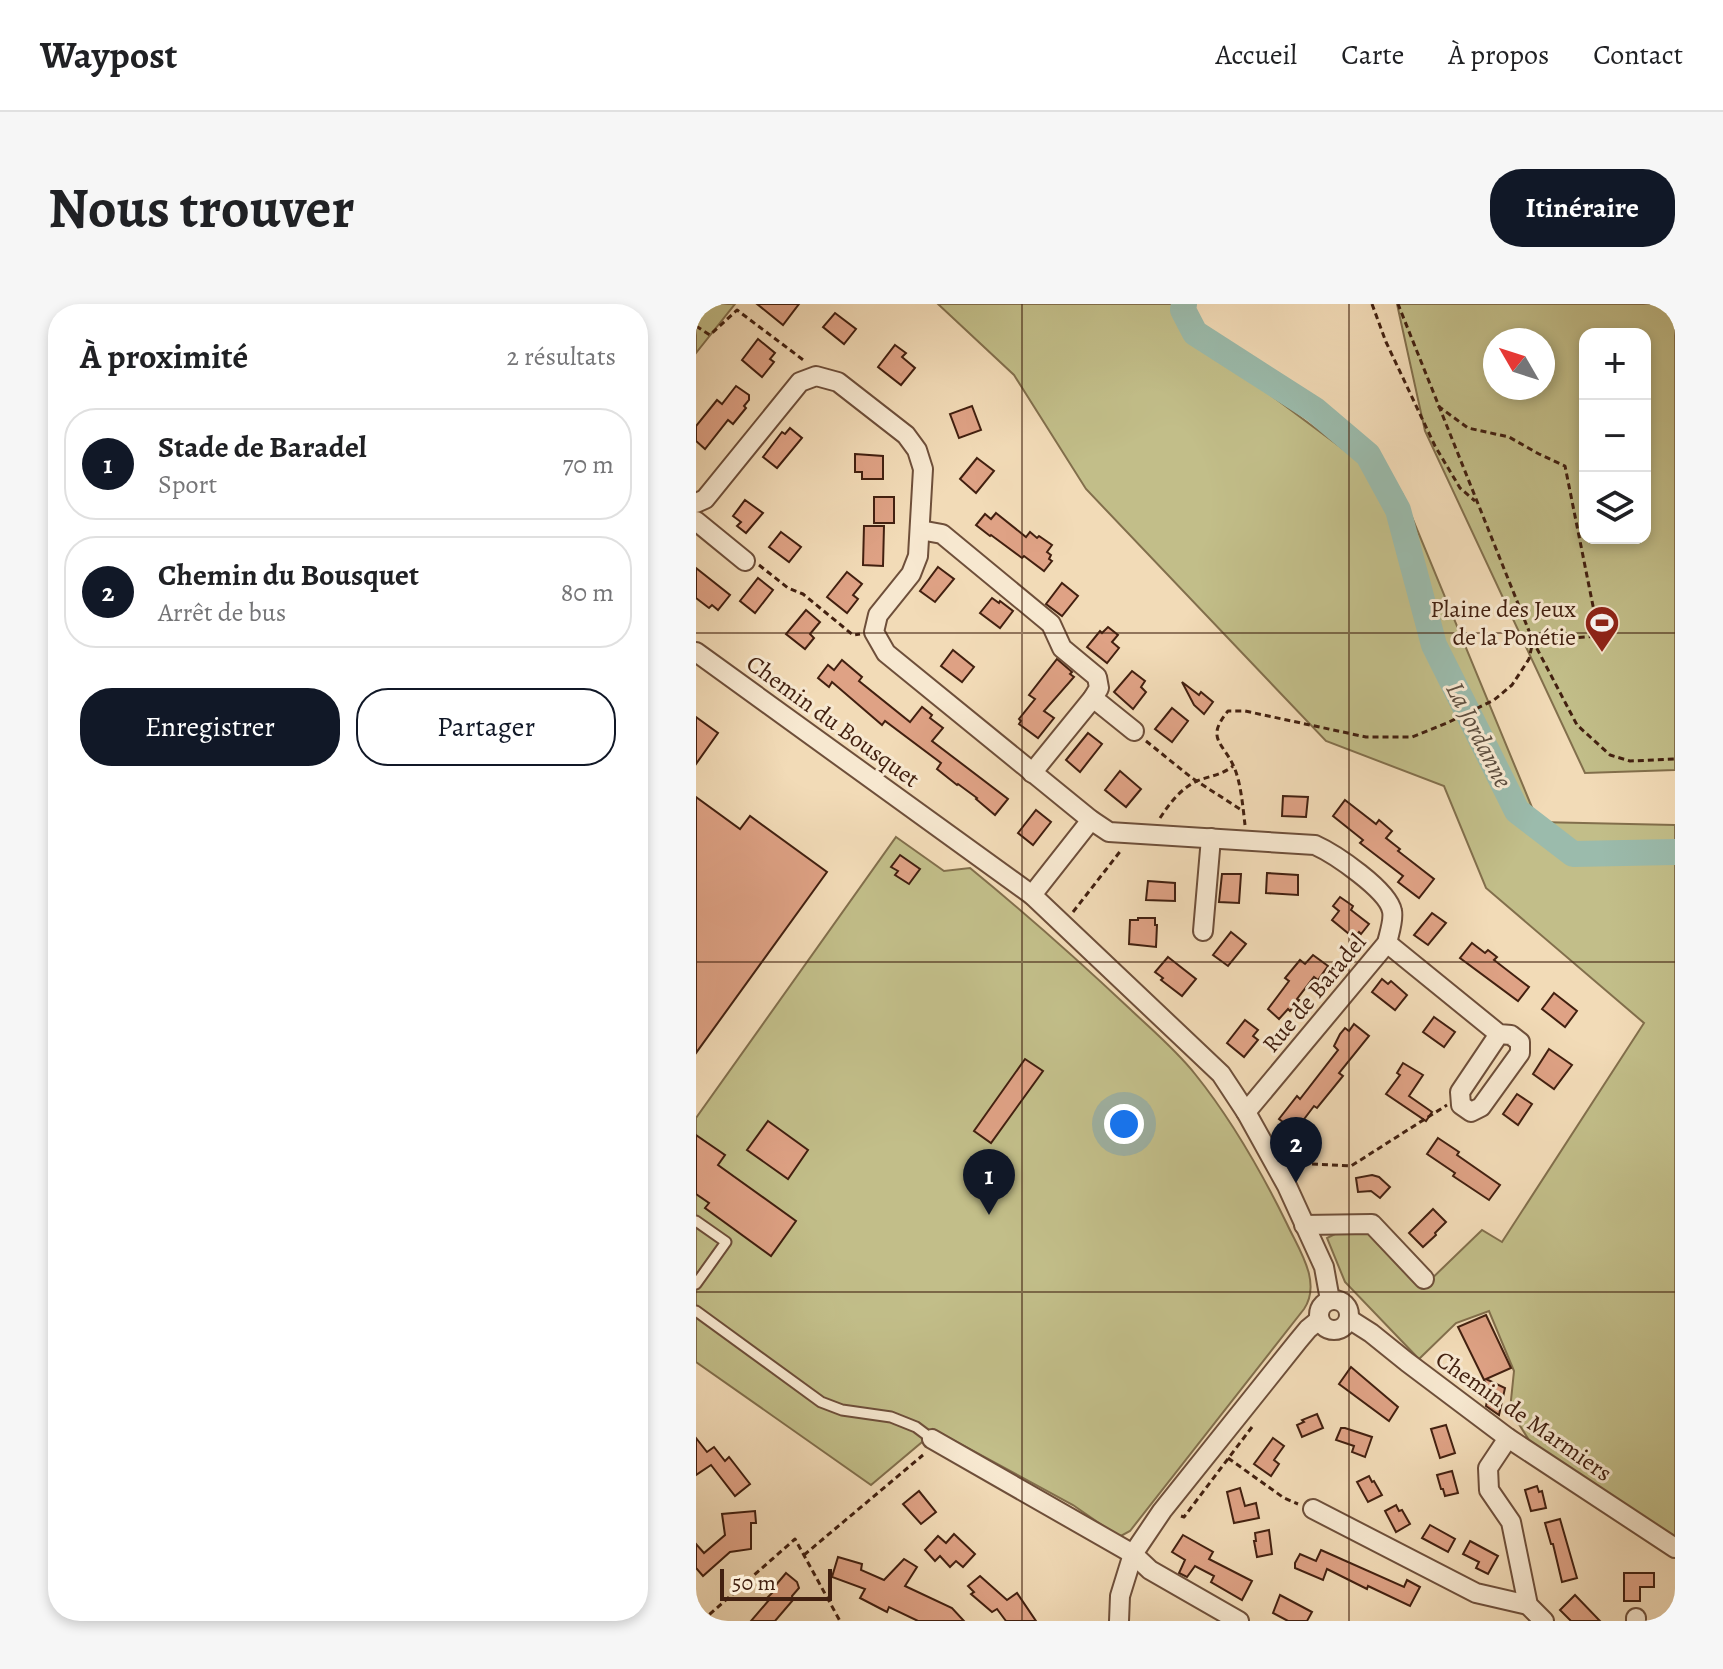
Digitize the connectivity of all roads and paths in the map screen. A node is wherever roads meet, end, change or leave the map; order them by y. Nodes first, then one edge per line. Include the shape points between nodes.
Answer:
1 (1372, 304) edge
2 (1398, 304) edge
3 (696, 326) edge
4 (816, 376) junction
5 (1438, 406) junction
6 (696, 503) edge
7 (1477, 503) junction
8 (696, 521) edge
9 (920, 530) junction
10 (745, 561) joint
11 (874, 632) junction
12 (1533, 641) junction
13 (696, 652) edge
14 (1093, 698) junction
15 (1134, 731) joint
16 (1675, 759) edge
17 (1233, 766) junction
18 (1032, 773) junction
19 (1197, 781) junction
20 (1243, 811) junction
21 (1091, 820) junction
22 (1142, 834) junction
23 (1211, 838) junction
24 (1248, 841) junction
25 (1032, 895) junction
26 (1063, 925) junction
27 (1203, 931) dead end
28 (1387, 943) junction
29 (1499, 1034) junction
30 (1460, 1097) junction
31 (1246, 1112) junction
32 (1274, 1163) junction
33 (696, 1221) edge
34 (1304, 1225) junction
35 (1424, 1279) dead end
36 (696, 1284) edge
37 (1330, 1300) junction
38 (696, 1311) edge
39 (1349, 1319) junction
40 (1319, 1320) junction
41 (1508, 1438) junction
42 (935, 1440) junction
43 (1217, 1442) junction
44 (1313, 1509) joint
45 (1675, 1548) edge
46 (1133, 1554) junction
47 (804, 1555) junction
48 (1528, 1605) junction
49 (702, 1621) edge
50 (840, 1621) edge
51 (1119, 1621) edge
52 (1239, 1621) edge
53 (1544, 1621) edge

1 - 7 path via 1435,446 1460,488
2 - 5 path
3 - 4 path via 710,335 737,310 814,367
4 - 6 street via 800,382 705,499
4 - 9 street via 838,382 906,435 917,450 923,469
5 - 7 path
5 - 12 path via 1468,428 1509,437 1565,466 1599,636
7 - 12 path
8 - 10 street
9 - 11 street via 911,574 878,615
9 - 14 street via 942,534 1051,624 1062,648 1097,677 1099,688
10 - 11 path via 755,562 803,594 853,635
11 - 18 street, Rue de Baradel via 886,653
12 - 16 path via 1577,725 1610,755 1630,761
12 - 17 path via 1529,659 1512,685 1494,700 1412,737 1366,737 1228,711 1217,724 1217,739
13 - 25 street, Chemin du Bousquet
14 - 15 street
14 - 18 street
15 - 19 path
17 - 19 path
17 - 20 path
18 - 21 street, Rue de Baradel
19 - 20 path
19 - 22 path
20 - 24 path
21 - 22 street, Rue de Baradel via 1109,832
21 - 25 street
22 - 23 street, Rue de Baradel
22 - 26 path
23 - 24 street, Rue de Baradel
23 - 27 street
24 - 28 street, Rue de Baradel via 1315,845 1332,853 1385,896 1393,913
25 - 26 street, Chemin du Bousquet
26 - 31 street, Chemin du Bousquet via 1221,1074
28 - 29 street
28 - 31 street, Rue de Baradel
29 - 30 street
29 - 30 street via 1520,1042 1520,1053 1481,1107 1471,1112
30 - 32 path via 1351,1166
31 - 32 street, Chemin du Bousquet
32 - 34 street, Chemin du Bousquet
33 - 36 lane via 726,1242
34 - 35 street via 1372,1224
34 - 37 street, Chemin du Bousquet via 1324,1267
37 - 39 street via 1345,1304
37 - 40 street via 1320,1308
38 - 42 lane via 821,1402 891,1417
39 - 40 street via 1337,1330 1326,1329
39 - 41 street, Chemin de Marmiers
40 - 43 street
41 - 45 street, Chemin de Marmiers
41 - 48 street via 1488,1468 1489,1490 1511,1522
42 - 46 street
42 - 47 path
43 - 44 path via 1251,1475 1284,1498
43 - 46 street
44 - 48 street via 1476,1593
46 - 51 street via 1120,1596
46 - 52 street via 1150,1570
47 - 49 path via 795,1539
47 - 50 path
48 - 53 street

